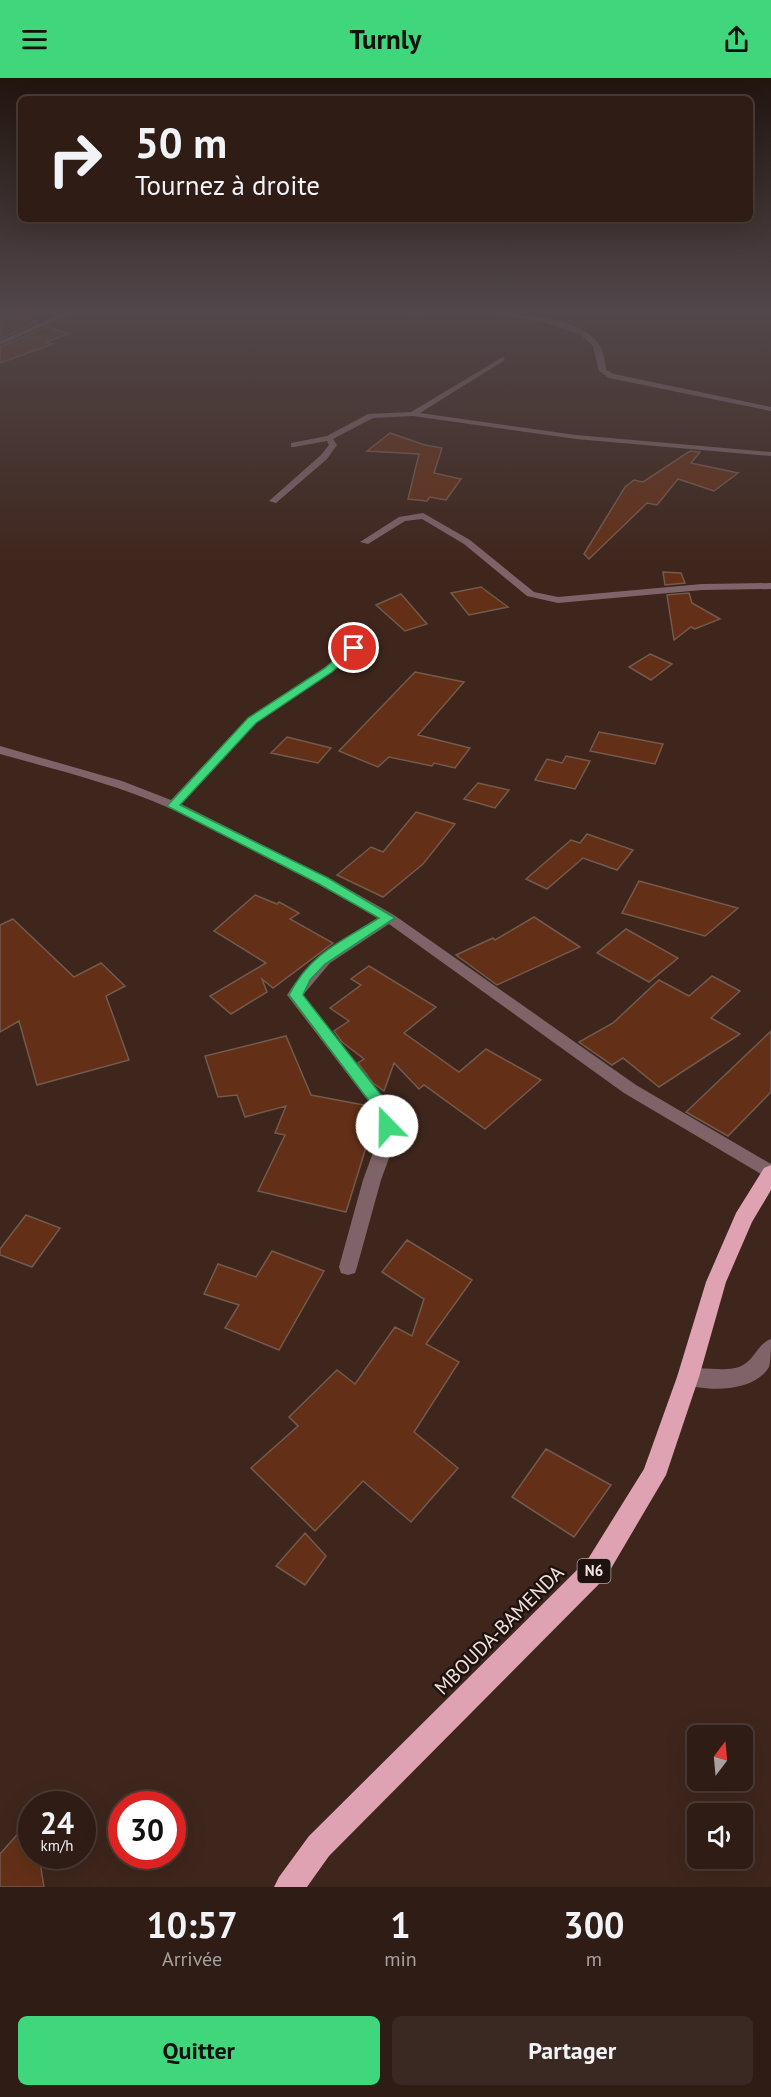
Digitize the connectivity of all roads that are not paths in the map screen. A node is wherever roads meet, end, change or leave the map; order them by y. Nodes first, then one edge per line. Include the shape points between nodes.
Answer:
1 (440, 397) edge
2 (715, 397) edge
3 (771, 409) edge
4 (413, 414) junction
5 (329, 438) junction
6 (294, 445) dead end
7 (771, 454) edge
8 (273, 501) dead end
9 (365, 542) dead end
10 (771, 586) edge
11 (354, 635) dead end
12 (0, 750) edge
13 (173, 806) junction
14 (389, 918) junction
15 (771, 1173) edge
16 (348, 1267) dead end
17 (771, 1348) edge
18 (688, 1377) junction
19 (289, 1887) edge

1 - 4 street
2 - 3 street
4 - 5 street via 371,416
4 - 7 street via 576,437
5 - 6 street
5 - 8 street via 333,445 324,457
9 - 10 street via 402,519 423,516 467,542 531,594 558,600 714,586
11 - 13 street via 352,651 252,720
12 - 13 street via 118,784
13 - 14 street
14 - 15 street via 630,1089
14 - 16 street via 321,960 305,977 296,995 386,1113 387,1139
15 - 18 highway, MBOUDA-BAMENDA / N6 via 743,1219 716,1282
17 - 18 street via 756,1368 736,1377
18 - 19 highway, MBOUDA-BAMENDA / N6 via 654,1475 597,1568 319,1846

